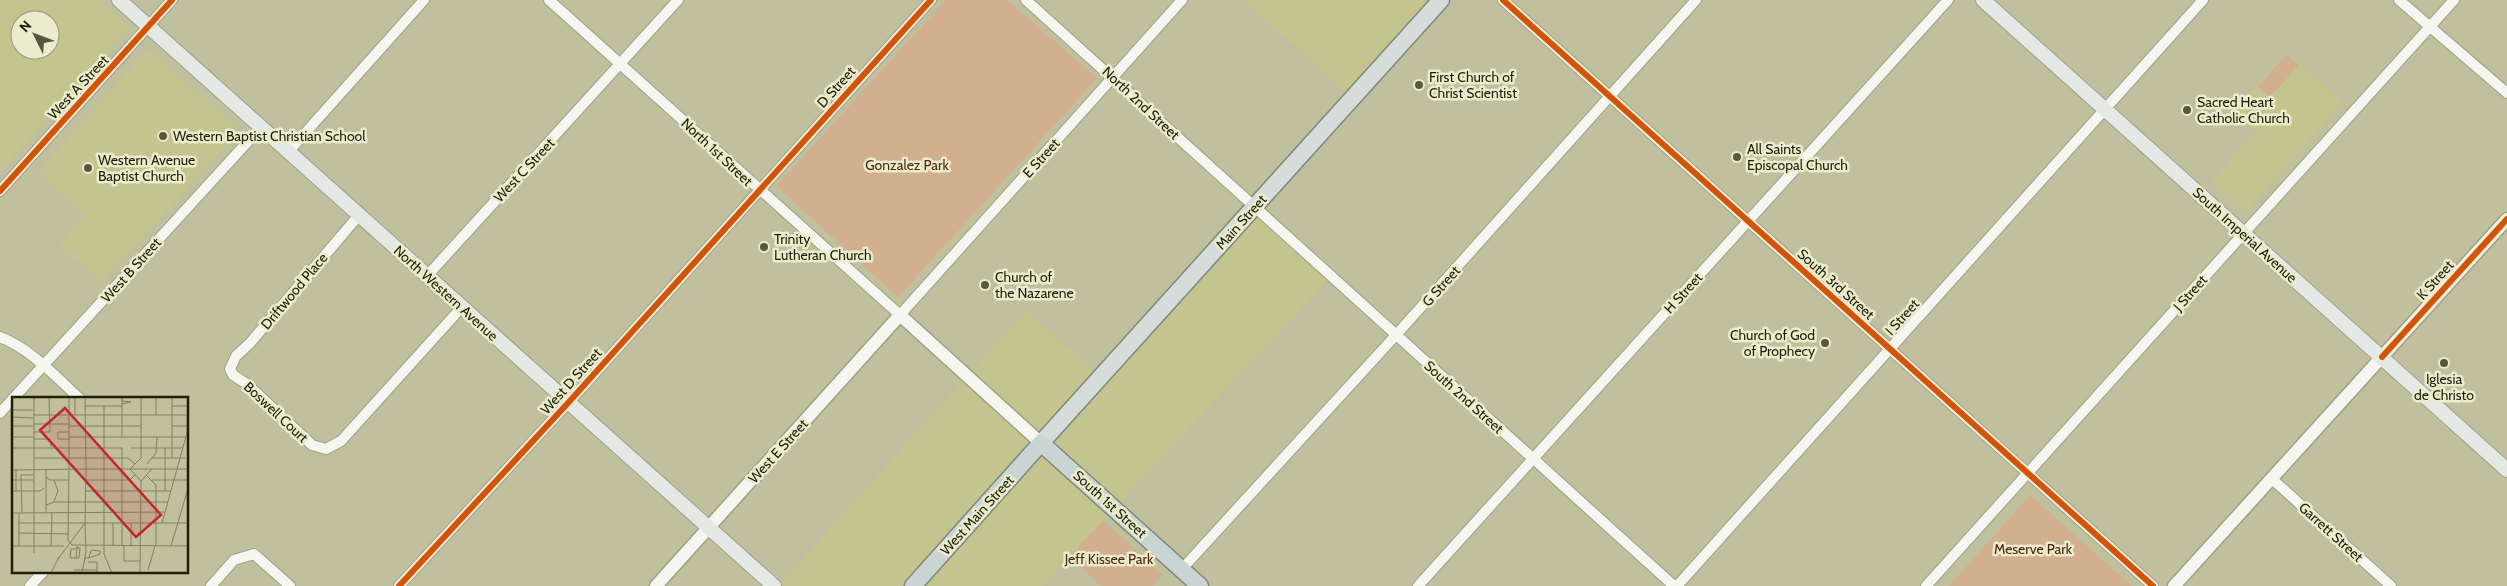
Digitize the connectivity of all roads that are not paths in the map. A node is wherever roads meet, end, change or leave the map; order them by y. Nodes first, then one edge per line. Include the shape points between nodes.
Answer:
1 (119, 0) edge
2 (172, 0) edge
3 (424, 0) edge
4 (549, 0) edge
5 (678, 0) edge
6 (932, 0) edge
7 (1026, 0) edge
8 (1182, 0) edge
9 (1441, 0) edge
10 (1503, 0) edge
11 (1696, 0) edge
12 (1948, 0) edge
13 (1984, 0) edge
14 (2203, 0) edge
15 (2399, 0) edge
16 (2454, 0) edge
17 (148, 26) junction
18 (2430, 27) junction
19 (621, 64) junction
20 (1113, 77) junction
21 (2507, 93) edge
22 (1611, 96) junction
23 (2105, 109) junction
24 (262, 126) junction
25 (289, 151) junction
26 (0, 191) edge
27 (759, 191) junction
28 (1254, 207) junction
29 (360, 214) junction
30 (2507, 219) edge
31 (1748, 221) junction
32 (2243, 233) junction
33 (427, 276) junction
34 (462, 307) junction
35 (900, 316) junction
36 (1396, 335) junction
37 (0, 337) edge
38 (1890, 349) junction
39 (2382, 357) junction
40 (43, 365) junction
41 (230, 368) joint
42 (14, 397) edge
43 (77, 397) edge
44 (12, 400) edge
45 (568, 403) junction
46 (0, 413) edge
47 (1041, 443) junction
48 (1533, 459) junction
49 (2507, 470) edge
50 (2027, 474) junction
51 (2272, 478) junction
52 (709, 528) junction
53 (1182, 569) junction
54 (40, 574) edge
55 (30, 586) edge
56 (211, 586) edge
57 (290, 586) edge
58 (399, 586) edge
59 (656, 586) edge
60 (774, 586) edge
61 (913, 586) edge
62 (1200, 586) edge
63 (1418, 586) edge
64 (1675, 586) edge
65 (1926, 586) edge
66 (2153, 586) edge
67 (2174, 586) edge
68 (2391, 586) edge

1 - 17 main road, North Western Avenue
2 - 17 street, West A Street
3 - 25 street
4 - 19 street, North 1st Street
5 - 19 street, West C Street
6 - 27 street, D Street
7 - 20 street, North 2nd Street
8 - 20 street, E Street
9 - 28 main road, Main Street
10 - 22 street, South 3rd Street
11 - 22 street, G Street
12 - 31 street, H Street
13 - 23 main road, South Imperial Avenue
14 - 23 street, I Street
15 - 18 street
16 - 18 street, J Street
17 - 24 main road, North Western Avenue
17 - 26 street, West A Street
18 - 21 street
18 - 32 street, J Street
19 - 27 street, North 1st Street
19 - 33 street, West C Street
20 - 28 street, North 2nd Street
20 - 35 street, E Street
22 - 31 street, South 3rd Street
22 - 36 street, G Street
23 - 32 main road, South Imperial Avenue
23 - 38 street, I Street
24 - 25 main road, North Western Avenue
24 - 40 street, West B Street
25 - 29 main road, North Western Avenue
27 - 35 street, North 1st Street
27 - 45 street, West D Street
28 - 36 street, South 2nd Street
28 - 47 main road, Main Street
29 - 33 main road, North Western Avenue
29 - 41 street, Driftwood Place via 236,356
30 - 39 street, K Street
31 - 38 street, South 3rd Street
31 - 48 street, H Street
32 - 39 main road, South Imperial Avenue
32 - 50 street, J Street
33 - 34 main road, North Western Avenue
34 - 41 street, Boswell Court via 341,441 326,450 312,445
34 - 45 main road, North Western Avenue
35 - 47 street, North 1st Street
35 - 52 street, West E Street
36 - 48 street, South 2nd Street
36 - 53 street, G Street
37 - 40 street
38 - 50 street, South 3rd Street
38 - 64 street, I Street
39 - 49 main road, South Imperial Avenue
39 - 51 street, K Street
40 - 42 street, West B Street
40 - 43 street
44 - 46 street, West B Street
45 - 52 main road, North Western Avenue
45 - 58 street, West D Street
47 - 53 highway, South 1st Street
47 - 61 highway, West Main Street
48 - 63 street, H Street
48 - 64 street, South 2nd Street
50 - 65 street, J Street
50 - 66 street, South 3rd Street
51 - 67 street, K Street
51 - 68 street, Garrett Street
52 - 59 street, West E Street
52 - 60 main road, North Western Avenue
53 - 62 highway, South 1st Street
54 - 55 street
56 - 57 street via 234,560 254,554

